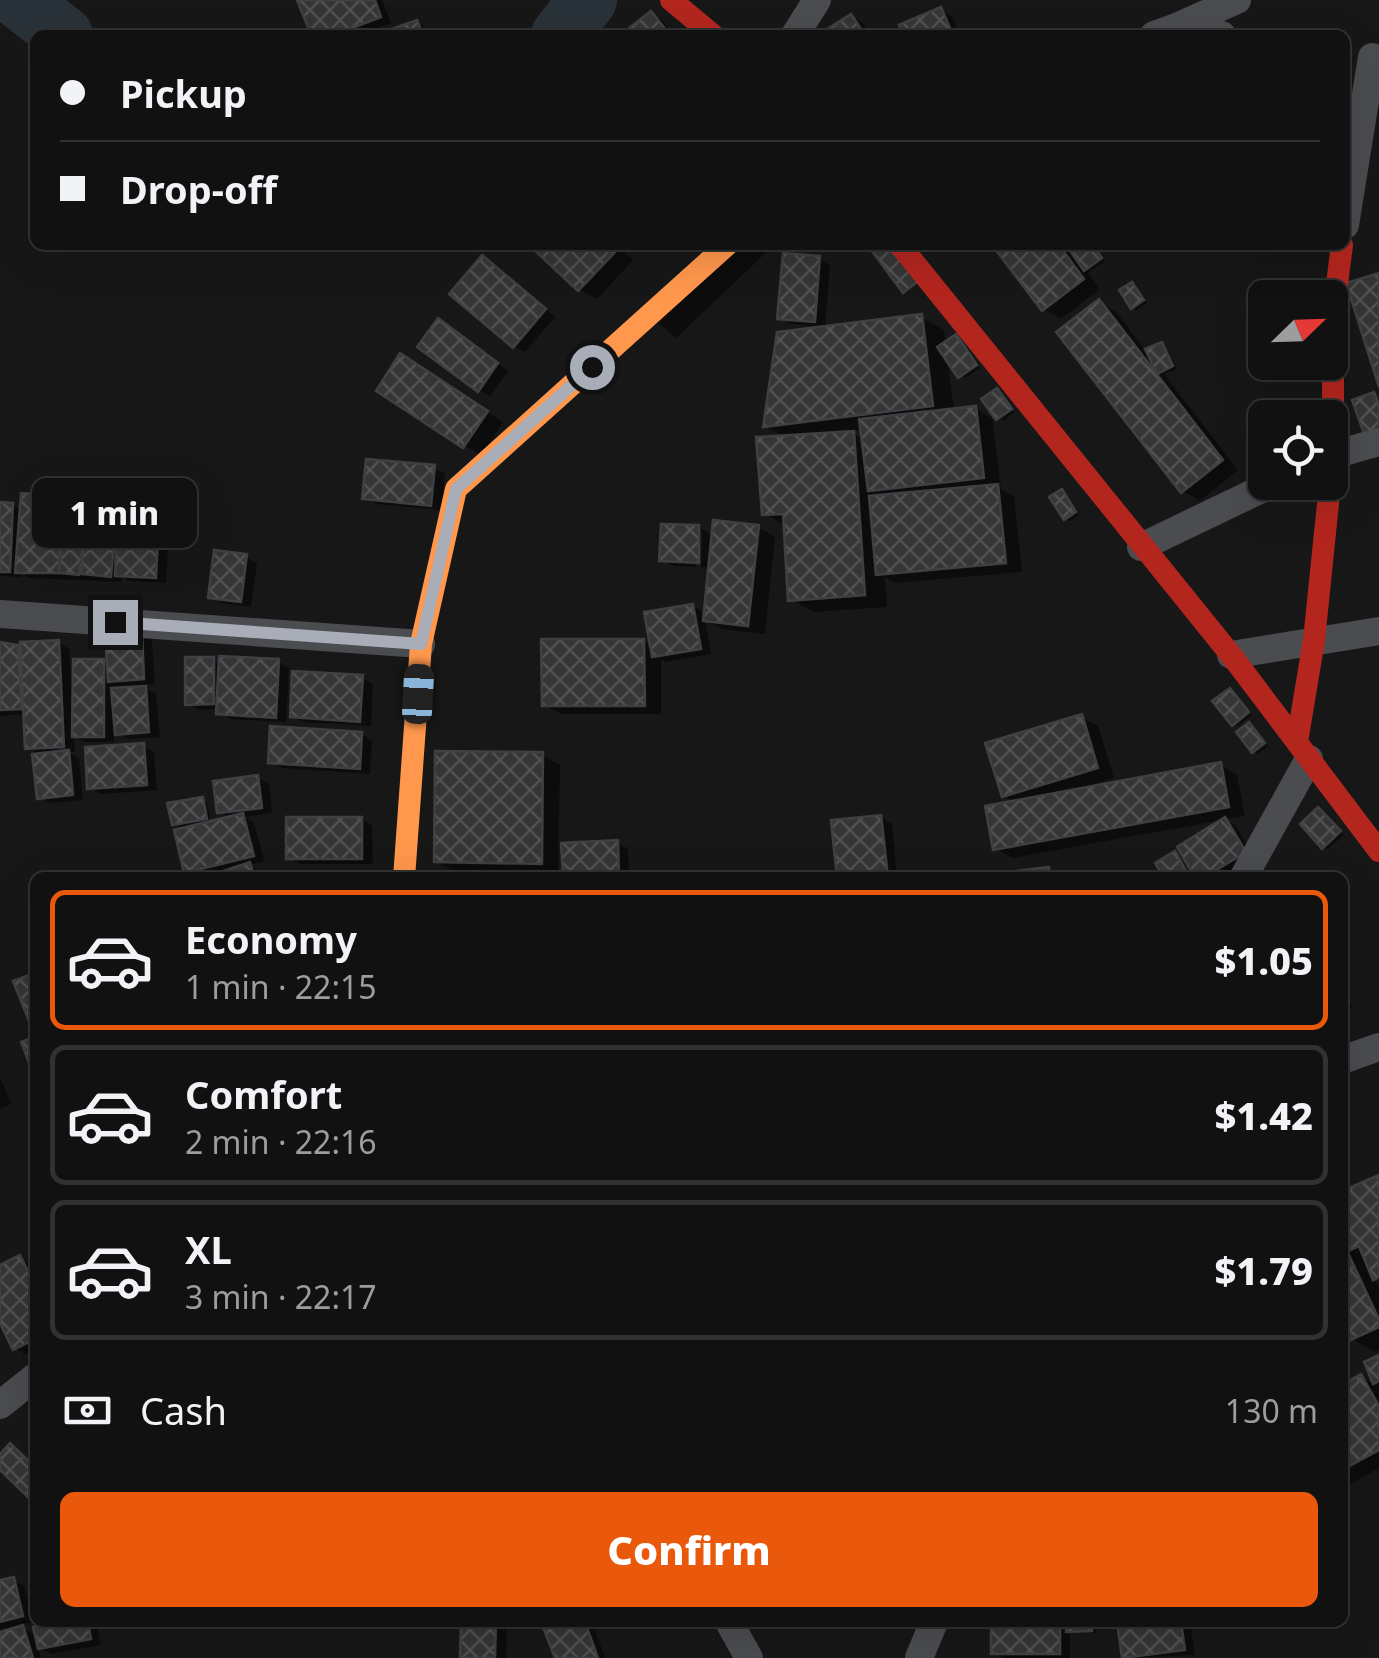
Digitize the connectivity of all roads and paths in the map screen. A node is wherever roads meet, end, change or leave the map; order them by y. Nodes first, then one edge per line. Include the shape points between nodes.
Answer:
1 (671, 0) edge
2 (817, 0) edge
3 (1237, 0) edge
4 (707, 30) edge
5 (797, 30) edge
6 (1166, 30) edge
7 (1365, 56) edge
8 (1350, 183) edge
9 (722, 250) edge
10 (904, 250) edge
11 (1341, 250) edge
12 (1333, 400) edge
13 (1379, 442) edge
14 (1348, 451) edge
15 (1248, 495) edge
16 (1328, 500) edge
17 (1141, 547) junction
18 (0, 614) edge
19 (1379, 632) edge
20 (1314, 640) junction
21 (421, 644) junction
22 (1231, 655) junction
23 (1303, 750) junction
24 (1379, 851) edge
25 (404, 872) edge
26 (1246, 872) edge
27 (1379, 1047) edge
28 (1348, 1058) edge
29 (30, 1381) edge
30 (0, 1404) edge
31 (732, 1627) edge
32 (932, 1627) edge
33 (749, 1658) edge
34 (919, 1658) edge

1 - 4 street
2 - 5 street
3 - 6 street
7 - 8 street
9 - 21 street via 456,489
10 - 17 street
11 - 12 street
13 - 14 street
15 - 17 street
16 - 20 street
17 - 22 street
18 - 21 street
19 - 20 street
20 - 22 street
20 - 23 street
21 - 25 street
22 - 23 street
23 - 24 street
23 - 26 street
27 - 28 street
29 - 30 street
31 - 33 street
32 - 34 street

